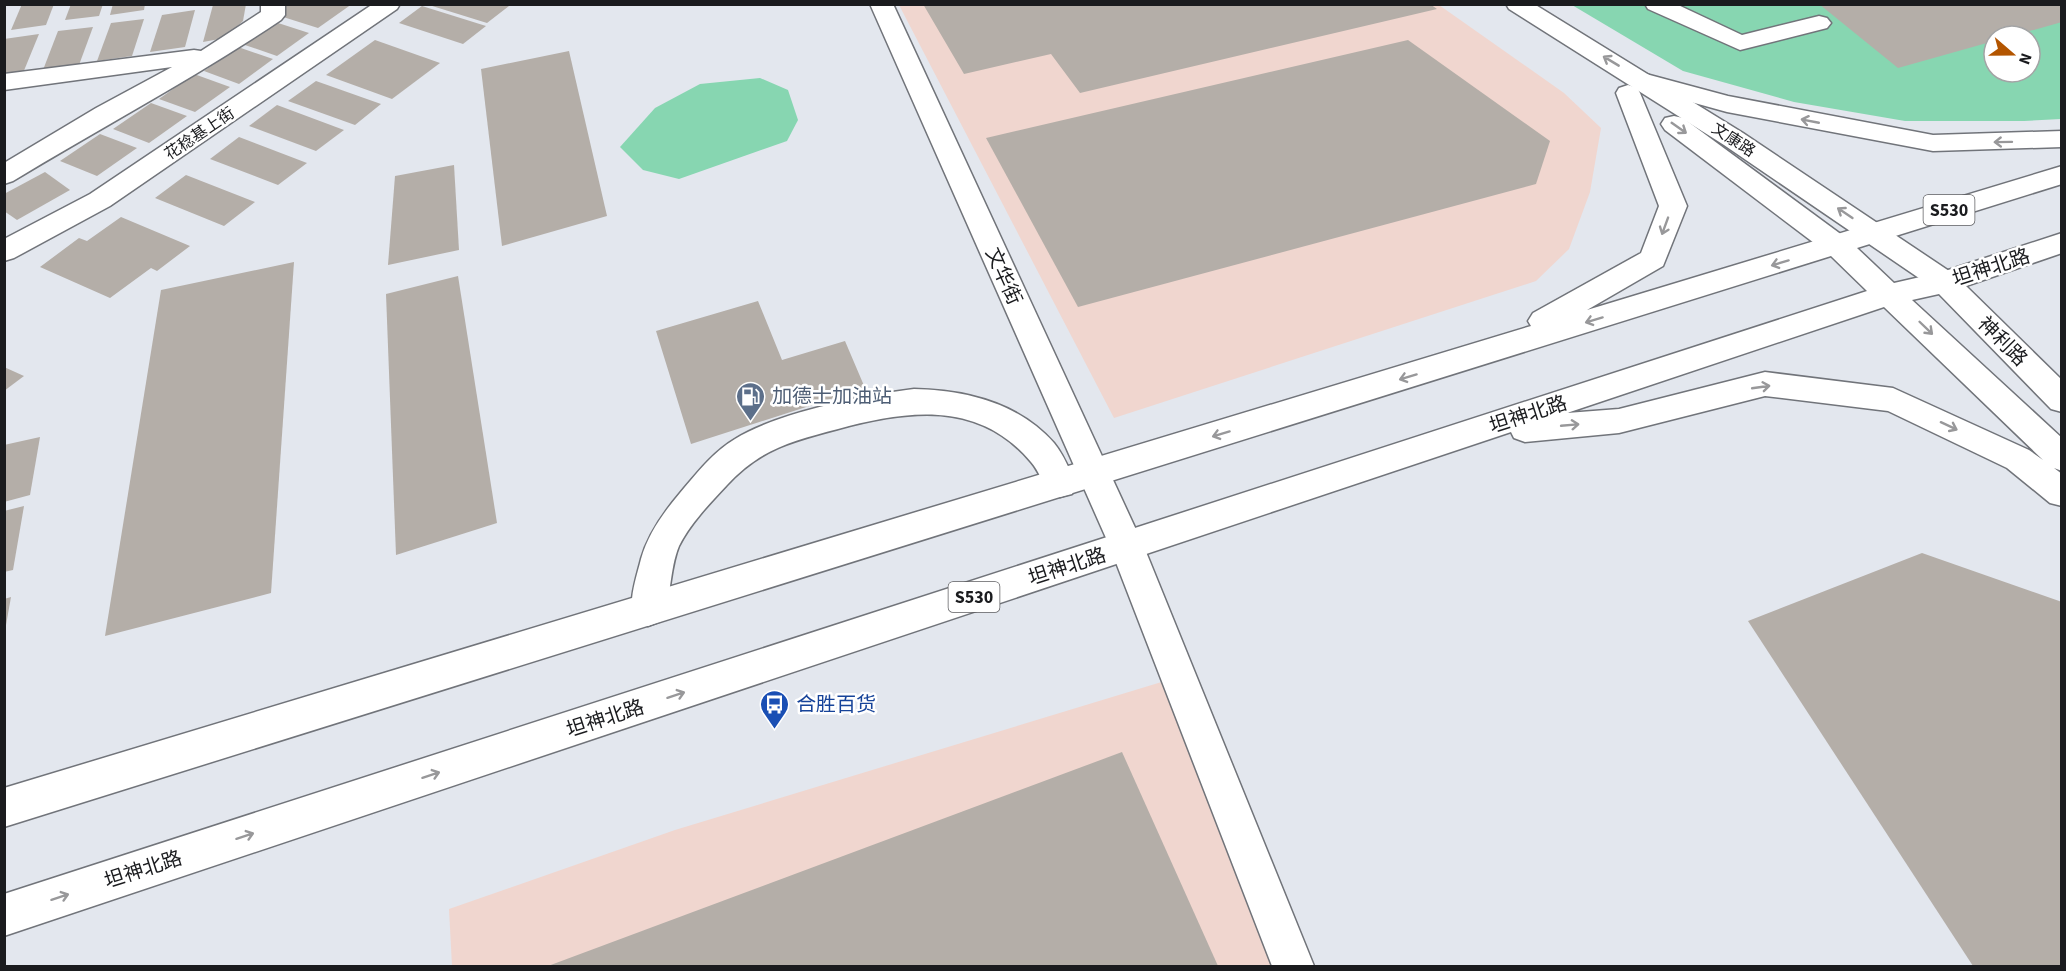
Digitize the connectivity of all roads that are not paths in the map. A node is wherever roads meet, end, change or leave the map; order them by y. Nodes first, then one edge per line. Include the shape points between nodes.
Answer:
1 (273, 4) edge
2 (388, 4) edge
3 (881, 4) edge
4 (1489, 4) edge
5 (1516, 4) edge
6 (1656, 4) edge
7 (1819, 23) dead end
8 (214, 54) junction
9 (4, 82) edge
10 (1637, 88) junction
11 (2061, 139) edge
12 (4, 174) edge
13 (2061, 175) edge
14 (1876, 233) junction
15 (2061, 243) edge
16 (1836, 245) junction
17 (4, 251) edge
18 (1945, 282) junction
19 (1890, 294) junction
20 (1488, 352) junction
21 (2061, 400) edge
22 (1470, 434) junction
23 (2061, 458) edge
24 (1094, 473) junction
25 (1060, 484) junction
26 (2061, 493) edge
27 (1127, 547) junction
28 (648, 610) junction
29 (4, 808) edge
30 (4, 915) edge
31 (1293, 966) edge

1 - 8 main road via 273,15
2 - 17 main road, 花稔基上街 via 100,200
3 - 24 main road, 文华街
4 - 10 main road
10 -> 5 main road, 文康路
6 - 7 main road via 1740,43
8 - 9 main road
8 - 12 main road
11 -> 10 main road via 1933,143
14 -> 10 main road, 文康路
10 -> 16 main road via 1679,128
10 -> 20 main road via 1672,206 1653,260
13 - 14 main road, S530
14 - 16 main road, S530
14 - 18 main road, 文康路
15 - 18 main road, 坦神北路 / S530
16 - 19 main road
16 -> 20 main road, S530
18 - 19 main road, 坦神北路 / S530
18 - 21 main road, 神利路
19 - 22 main road, 坦神北路 / S530
19 -> 23 main road
20 -> 24 main road, S530
22 -> 26 main road via 1619,421 1765,384 1893,400 2018,459
22 - 27 main road, 坦神北路 / S530
24 - 25 main road, S530
24 - 27 main road, 文华街
25 - 28 main road, S530
25 - 28 main road via 1041,450 1009,425 978,408 931,399 895,402 795,428 746,448 713,478 665,540
30 -> 27 main road, 坦神北路 / S530
27 - 31 main road, 文华街
28 - 29 main road, S530

